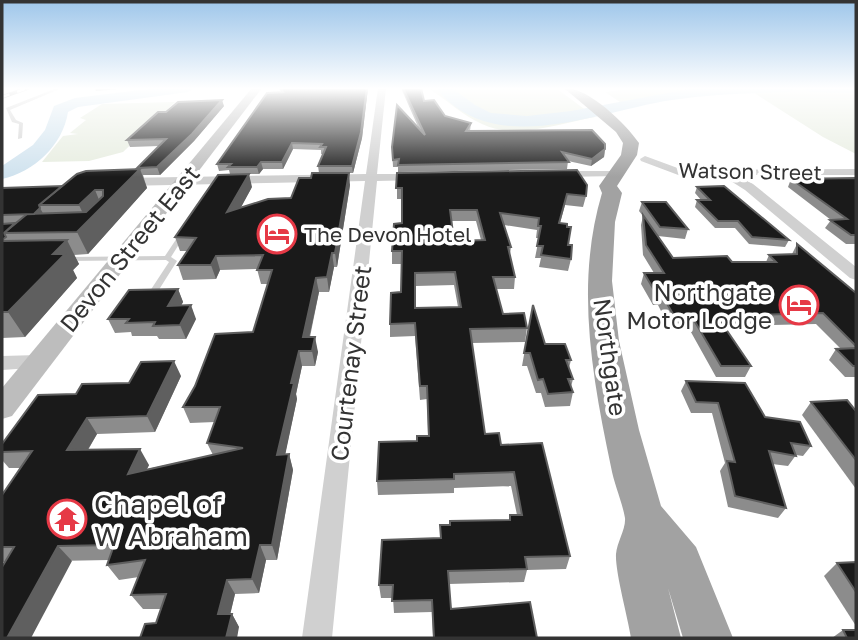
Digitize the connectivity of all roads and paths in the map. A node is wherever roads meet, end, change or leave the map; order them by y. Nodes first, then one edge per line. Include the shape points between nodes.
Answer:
1 (11, 118) edge
2 (233, 118) edge
3 (379, 118) edge
4 (609, 118) edge
5 (627, 118) edge
6 (20, 138) dead end
7 (645, 153) junction
8 (856, 172) edge
9 (547, 174) edge
10 (728, 175) junction
11 (439, 176) edge
12 (372, 177) junction
13 (183, 181) junction
14 (104, 183) edge
15 (612, 184) junction
16 (184, 233) edge
17 (121, 258) junction
18 (167, 258) junction
19 (856, 258) edge
20 (56, 259) edge
21 (836, 259) junction
22 (856, 275) edge
23 (152, 294) edge
24 (38, 362) junction
25 (2, 363) edge
26 (2, 408) edge
27 (646, 520) junction
28 (317, 638) edge
29 (656, 638) edge
30 (708, 638) edge

1 - 6 lane via 21,124
2 - 13 main road, Devon Street East
3 - 12 street, Courtenay Street
4 - 15 highway, Northgate via 631,143 629,156
5 - 7 highway, Northgate
7 - 10 street, Watson Street via 681,173
7 - 15 highway via 624,189
8 - 10 street, Watson Street
9 - 15 street via 574,174
10 - 21 street
11 - 12 street
12 - 13 street
12 - 28 street, Courtenay Street
13 - 14 street
13 - 17 main road, Devon Street East
15 - 27 highway, Northgate via 601,239 601,303 628,460
16 - 18 lane
17 - 18 lane
17 - 20 lane
17 - 24 main road, Devon Street East
18 - 23 lane via 173,261
19 - 21 street
21 - 22 street
24 - 25 street
24 - 26 main road, Devon Street East
27 - 29 highway, Northgate via 638,555
27 - 30 highway, Northgate via 676,554

